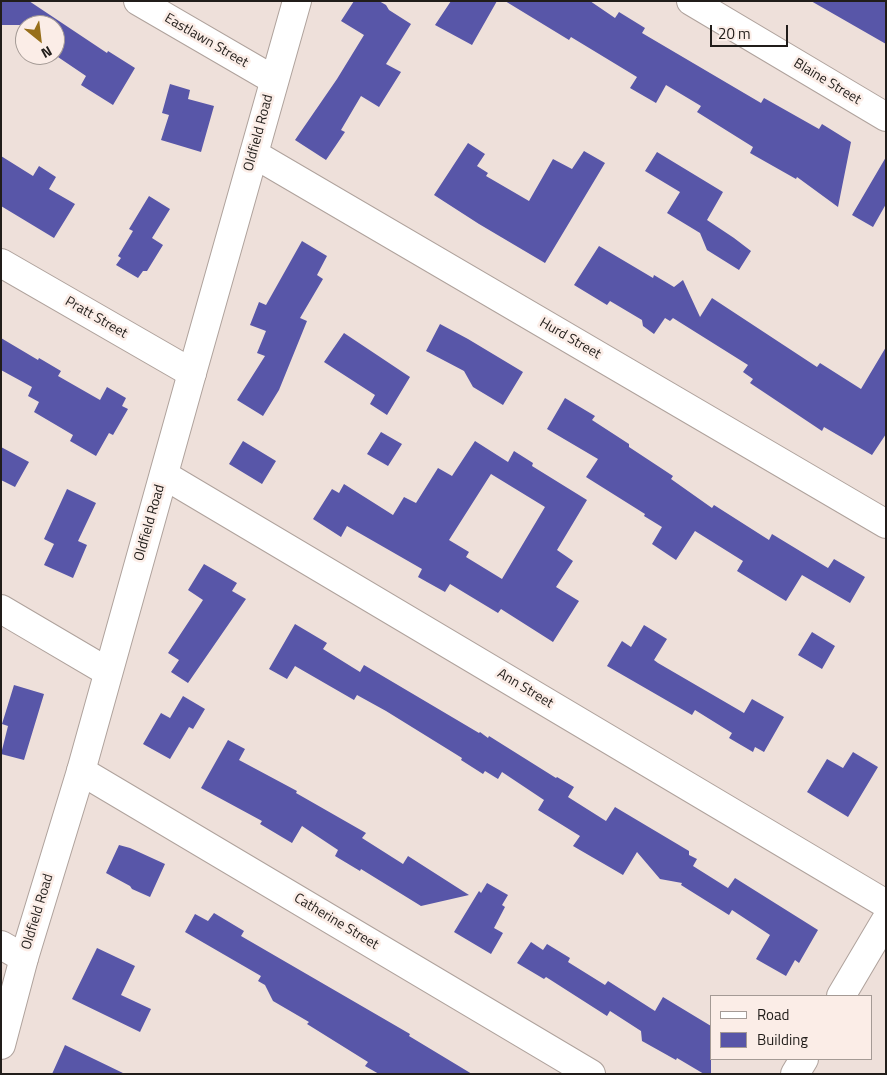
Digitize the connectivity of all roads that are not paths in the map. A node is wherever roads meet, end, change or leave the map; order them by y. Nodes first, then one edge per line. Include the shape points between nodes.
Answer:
1 (138, 1) edge
2 (297, 1) edge
3 (691, 1) edge
4 (274, 80) junction
5 (886, 117) edge
6 (254, 154) junction
7 (1, 263) edge
8 (192, 373) junction
9 (164, 474) junction
10 (886, 524) edge
11 (1, 609) edge
12 (108, 672) junction
13 (81, 771) junction
14 (886, 904) edge
15 (886, 920) edge
16 (13, 952) edge
17 (842, 995) edge
18 (1, 1045) edge
19 (803, 1060) edge
20 (591, 1074) edge
21 (795, 1074) edge

1 - 4 street, Eastlawn Street
2 - 4 street, Oldfield Road
3 - 5 street, Blaine Street
4 - 6 street, Oldfield Road
6 - 8 street, Oldfield Road
6 - 10 street, Hurd Street
7 - 8 street, Pratt Street
8 - 9 street, Oldfield Road
9 - 12 street, Oldfield Road
9 - 14 street, Ann Street
11 - 12 street
12 - 13 street, Oldfield Road
13 - 16 street, Oldfield Road
13 - 20 street, Catherine Street
15 - 17 street
16 - 18 street, Oldfield Road
19 - 21 street

